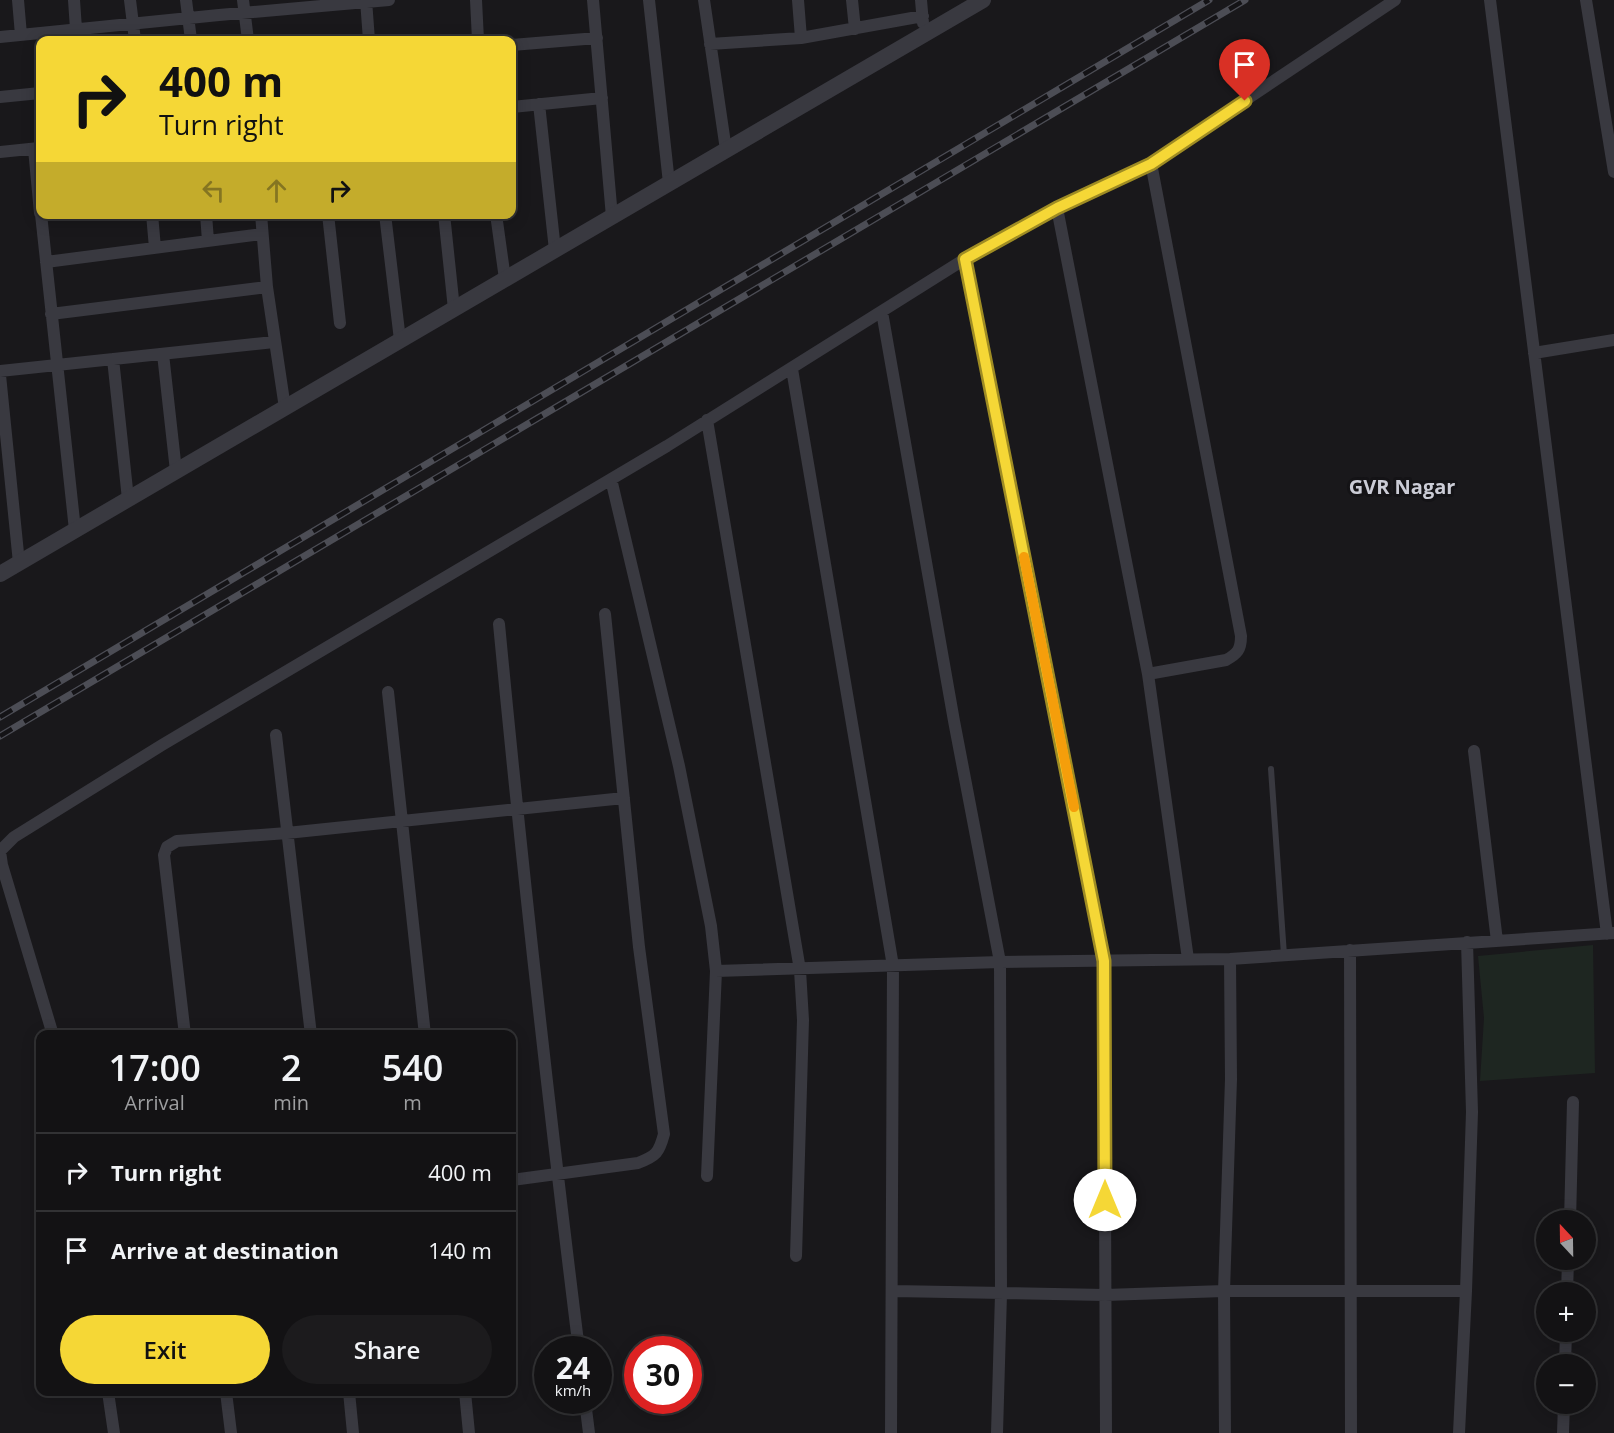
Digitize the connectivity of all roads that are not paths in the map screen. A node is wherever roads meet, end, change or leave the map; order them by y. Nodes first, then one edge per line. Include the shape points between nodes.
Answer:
1 (18, 0) edge
2 (74, 0) edge
3 (130, 0) edge
4 (186, 0) edge
5 (389, 0) edge
6 (476, 0) edge
7 (593, 0) edge
8 (649, 0) edge
9 (704, 0) edge
10 (798, 0) edge
11 (852, 0) edge
12 (921, 0) edge
13 (983, 0) edge
14 (1395, 0) edge
15 (1490, 0) edge
16 (1586, 0) edge
17 (366, 1) edge
18 (312, 3) edge
19 (244, 6) edge
20 (923, 16) junction
21 (188, 18) junction
22 (133, 24) junction
23 (76, 29) junction
24 (855, 29) junction
25 (925, 34) junction
26 (21, 35) junction
27 (134, 36) edge
28 (190, 36) edge
29 (248, 36) edge
30 (369, 36) edge
31 (478, 36) edge
32 (0, 37) edge
33 (597, 38) junction
34 (801, 38) junction
35 (710, 44) junction
36 (516, 45) edge
37 (36, 93) edge
38 (0, 97) edge
39 (602, 98) junction
40 (539, 104) junction
41 (516, 106) edge
42 (36, 149) edge
43 (726, 150) junction
44 (0, 152) edge
45 (1151, 164) junction
46 (1614, 172) edge
47 (669, 183) junction
48 (1057, 208) junction
49 (612, 217) junction
50 (42, 219) edge
51 (152, 219) edge
52 (206, 219) edge
53 (261, 219) edge
54 (329, 219) edge
55 (386, 219) edge
56 (445, 219) edge
57 (497, 219) edge
58 (262, 234) junction
59 (208, 241) junction
60 (155, 248) junction
61 (555, 250) junction
62 (965, 259) junction
63 (46, 262) junction
64 (505, 279) junction
65 (267, 287) junction
66 (454, 309) junction
67 (882, 312) junction
68 (51, 314) junction
69 (340, 323) dead end
70 (400, 340) junction
71 (1614, 340) edge
72 (274, 342) junction
73 (1534, 353) junction
74 (162, 354) junction
75 (113, 359) junction
76 (57, 365) junction
77 (792, 369) junction
78 (0, 371) edge
79 (0, 375) edge
80 (285, 408) junction
81 (707, 420) junction
82 (176, 471) junction
83 (611, 479) junction
84 (128, 499) junction
85 (75, 530) junction
86 (19, 563) junction
87 (0, 574) edge
88 (605, 614) dead end
89 (499, 624) dead end
90 (1148, 674) junction
91 (388, 692) dead end
92 (276, 735) dead end
93 (1474, 751) dead end
94 (1271, 769) dead end
95 (624, 798) junction
96 (516, 810) junction
97 (401, 822) junction
98 (287, 833) junction
99 (0, 851) edge
100 (1610, 933) edge
101 (1497, 941) junction
102 (1467, 942) junction
103 (1350, 950) junction
104 (1284, 955) junction
105 (1188, 959) junction
106 (1230, 959) junction
107 (1104, 961) junction
108 (1000, 962) junction
109 (893, 966) junction
110 (800, 969) junction
111 (716, 971) junction
112 (52, 1030) edge
113 (184, 1030) edge
114 (310, 1030) edge
115 (424, 1030) edge
116 (1573, 1102) dead end
117 (557, 1174) junction
118 (707, 1176) dead end
119 (516, 1179) edge
120 (1570, 1210) edge
121 (796, 1256) dead end
122 (1351, 1290) junction
123 (893, 1291) junction
124 (1224, 1291) junction
125 (1466, 1291) junction
126 (1001, 1294) junction
127 (1105, 1295) junction
128 (577, 1336) edge
129 (109, 1396) edge
130 (226, 1396) edge
131 (349, 1396) edge
132 (465, 1396) edge
133 (587, 1414) edge
134 (1564, 1414) edge
135 (114, 1433) edge
136 (231, 1433) edge
137 (353, 1433) edge
138 (470, 1433) edge
139 (590, 1433) edge
140 (891, 1433) edge
141 (997, 1433) edge
142 (1106, 1433) edge
143 (1225, 1433) edge
144 (1351, 1433) edge
145 (1459, 1433) edge
146 (1563, 1433) edge

1 - 26 street
2 - 23 street
3 - 22 street
4 - 21 street
5 - 17 street
6 - 31 street
7 - 33 street
8 - 47 street
9 - 35 street
10 - 34 street
11 - 24 street
12 - 20 street
13 - 25 street
14 - 45 street
15 - 73 street
16 - 46 street
17 - 18 street
17 - 30 street
18 - 19 street
19 - 21 street
19 - 29 street
20 - 24 street
20 - 25 street
21 - 22 street
21 - 28 street
22 - 23 street
22 - 27 street
23 - 26 street
24 - 34 street
25 - 43 street
26 - 32 street
33 - 36 street
33 - 39 street
34 - 35 street
35 - 43 street
37 - 38 street
39 - 40 street
39 - 49 street
40 - 41 street
40 - 61 street
42 - 44 street
43 - 47 street
45 - 48 street
45 - 90 street via 1241,648 1226,660
47 - 49 street
48 - 62 street
48 - 90 street
49 - 61 street
50 - 63 street
51 - 60 street
52 - 59 street
53 - 58 street
54 - 69 street
55 - 70 street
56 - 66 street
57 - 64 street
58 - 59 street
58 - 65 street
59 - 60 street
60 - 63 street
61 - 64 street
62 - 67 street
62 - 107 street
63 - 68 street
64 - 66 street
65 - 68 street
65 - 72 street
66 - 70 street
67 - 77 street
67 - 108 street
68 - 76 street
70 - 80 street
71 - 73 street
72 - 74 street
72 - 80 street
73 - 100 street
74 - 75 street
74 - 82 street
75 - 76 street
75 - 84 street
76 - 78 street
76 - 85 street
77 - 81 street
77 - 109 street
79 - 86 street
80 - 82 street
81 - 83 street
81 - 110 street
82 - 84 street
83 - 99 street via 162,745 14,837
83 - 111 street via 679,766 711,926
84 - 85 street
85 - 86 street
86 - 87 street
88 - 95 street
89 - 96 street
90 - 105 street
91 - 97 street
92 - 98 street
93 - 101 street
94 - 104 lane
95 - 96 street
95 - 117 street via 664,1134 654,1157 639,1163
96 - 97 street
96 - 117 street
97 - 98 street
97 - 115 street
98 - 113 street via 177,841 167,847 164,855
98 - 114 street
99 - 112 street
100 - 101 street
101 - 102 street
102 - 103 street
102 - 125 street via 1472,1112
103 - 104 street
103 - 122 street
104 - 106 street
105 - 106 street
105 - 107 street
106 - 124 street via 1231,1079
107 - 108 street
107 - 127 street
108 - 109 street
108 - 126 street
109 - 110 street
109 - 123 street
110 - 111 street
110 - 121 street via 803,1020
111 - 118 street
116 - 120 street
117 - 119 street
117 - 128 street
122 - 124 street
122 - 125 street
122 - 144 street
123 - 126 street
123 - 140 street
124 - 127 street
124 - 143 street
125 - 145 street
126 - 127 street
126 - 141 street
127 - 142 street
129 - 135 street
130 - 136 street
131 - 137 street
132 - 138 street
133 - 139 street
134 - 146 street

